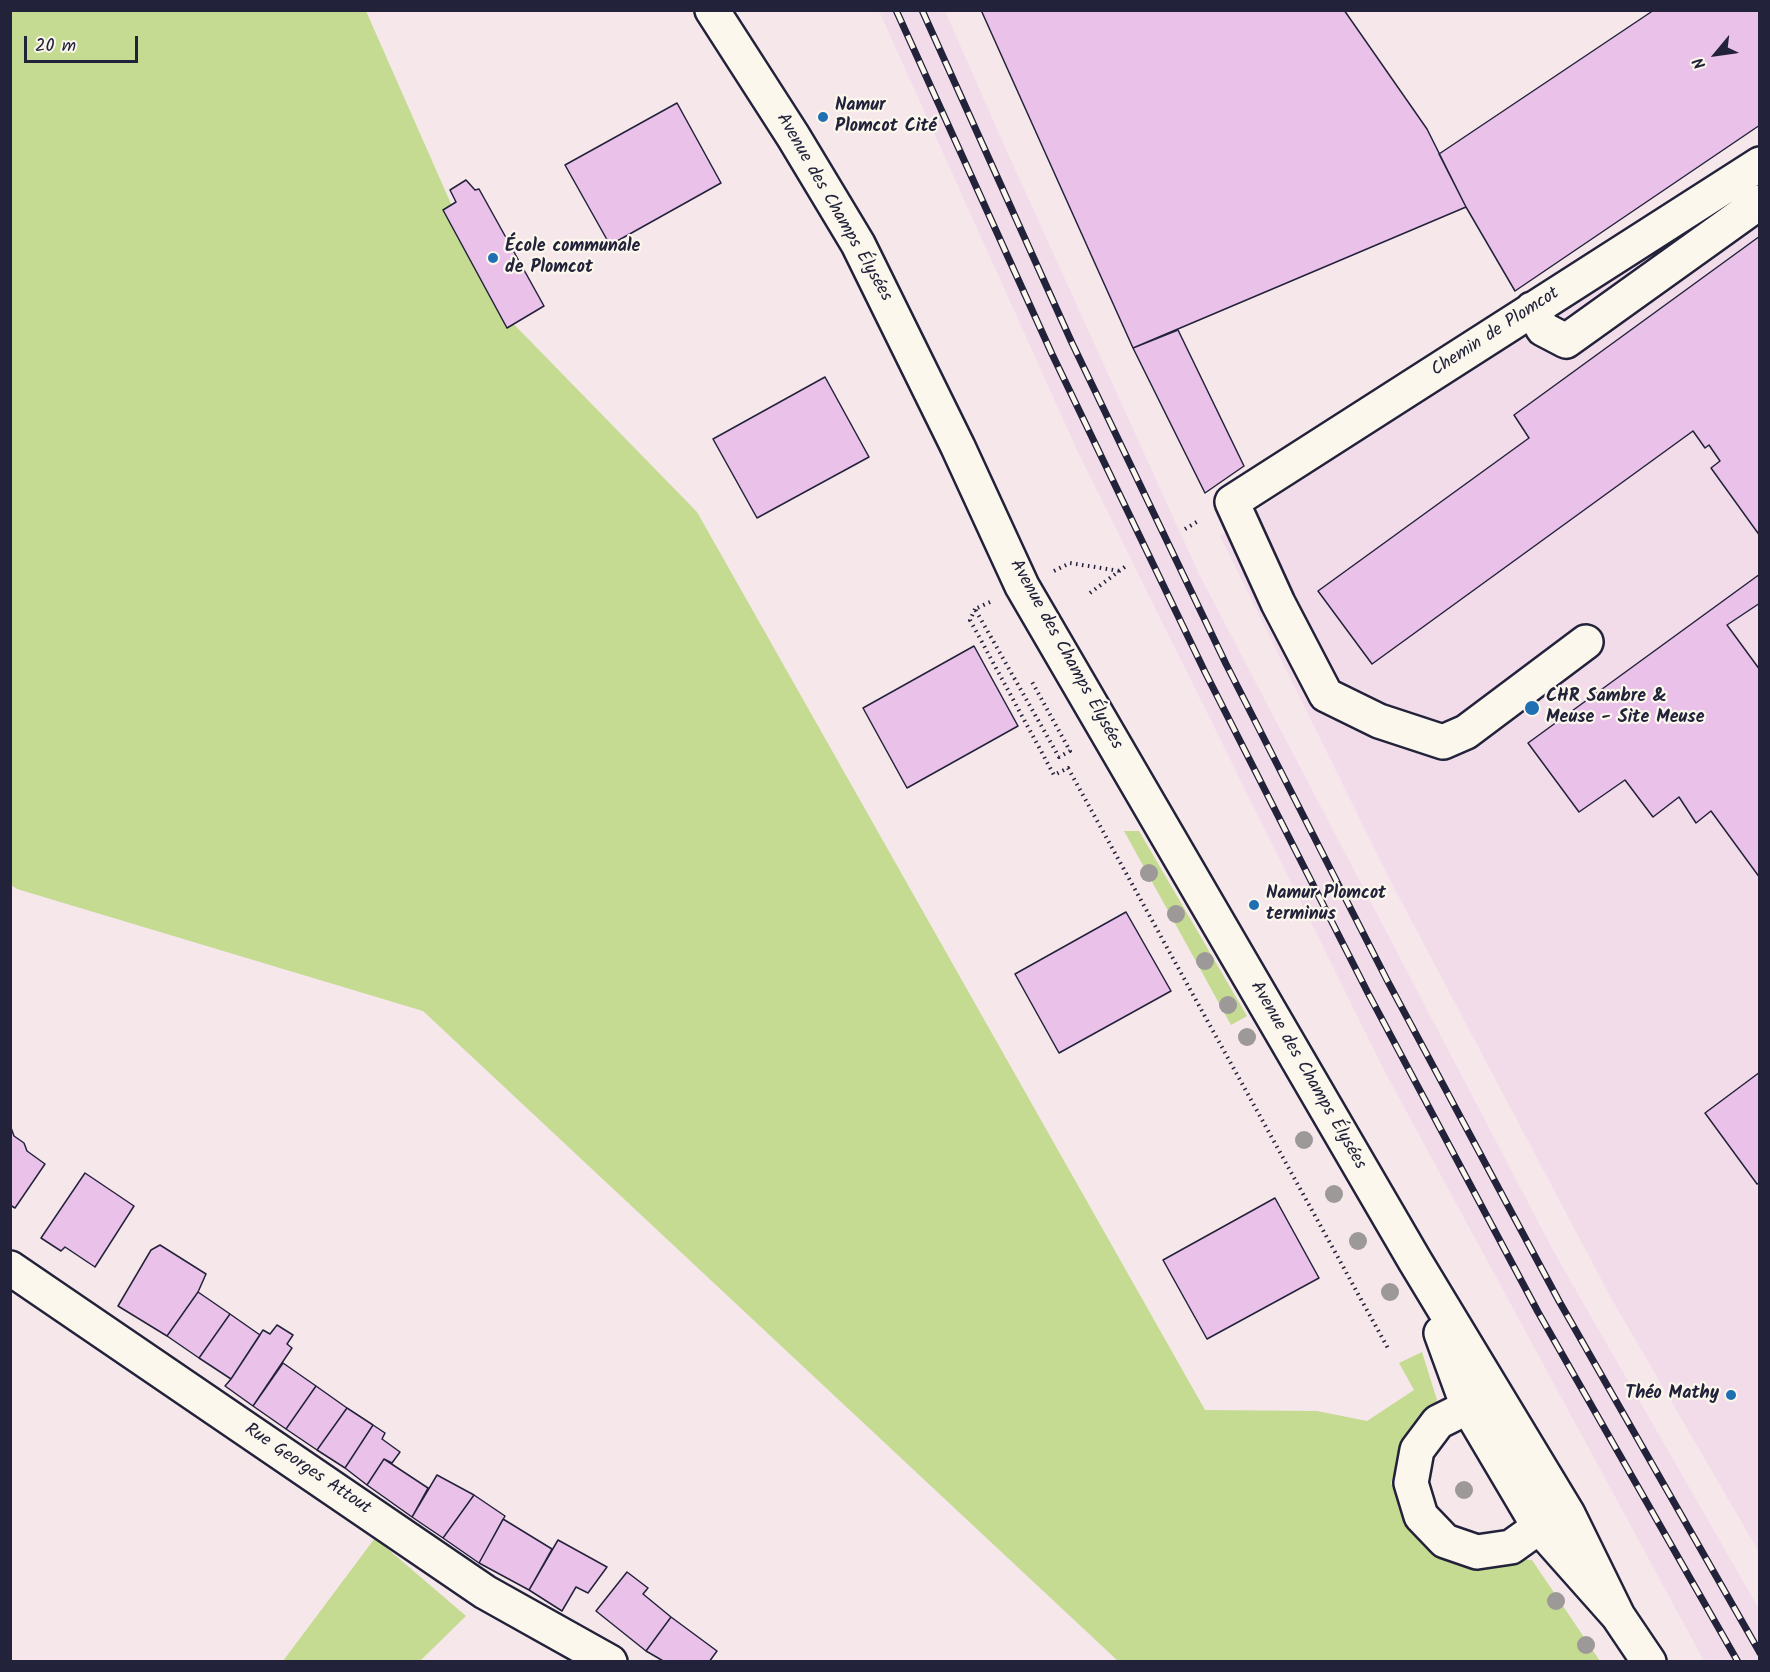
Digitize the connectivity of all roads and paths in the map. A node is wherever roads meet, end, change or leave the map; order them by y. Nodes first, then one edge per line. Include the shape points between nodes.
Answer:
1 (712, 10) edge
2 (1759, 164) edge
3 (1760, 202) edge
4 (1532, 309) junction
5 (1070, 563) dead end
6 (1126, 566) dead end
7 (1120, 571) junction
8 (1022, 586) junction
9 (1090, 593) dead end
10 (975, 609) junction
11 (1586, 642) dead end
12 (1028, 675) dead end
13 (1415, 1261) junction
14 (10, 1268) edge
15 (1389, 1350) dead end
16 (1468, 1407) junction
17 (1568, 1514) junction
18 (1539, 1527) junction
19 (1618, 1616) junction
20 (610, 1662) edge
21 (1649, 1662) edge

1 - 8 street, Avenue des Champs Élysées via 858,244
2 - 4 street, Chemin de Plomcot
3 - 4 street via 1566,341 1543,329
4 - 11 street, Chemin de Plomcot via 1232,502 1326,695 1379,721 1443,742 1466,732
5 - 7 path
6 - 7 path
7 - 9 path
8 - 10 path
8 - 13 street, Avenue des Champs Élysées
10 - 12 path via 1059,757 1070,751
10 - 15 path via 970,620 1054,775 1068,768
13 - 16 street, Avenue des Champs Élysées
13 - 17 street, Avenue des Champs Élysées
14 - 20 street, Rue Georges Attout via 485,1592
16 - 18 street, Avenue des Champs Élysées
16 - 18 street via 1438,1422 1417,1450 1411,1483 1421,1516 1445,1541 1478,1552 1511,1547
17 - 18 street
17 - 19 street, Avenue des Champs Élysées
18 - 19 street, Avenue des Champs Élysées
19 - 21 street, Avenue des Champs Élysées

